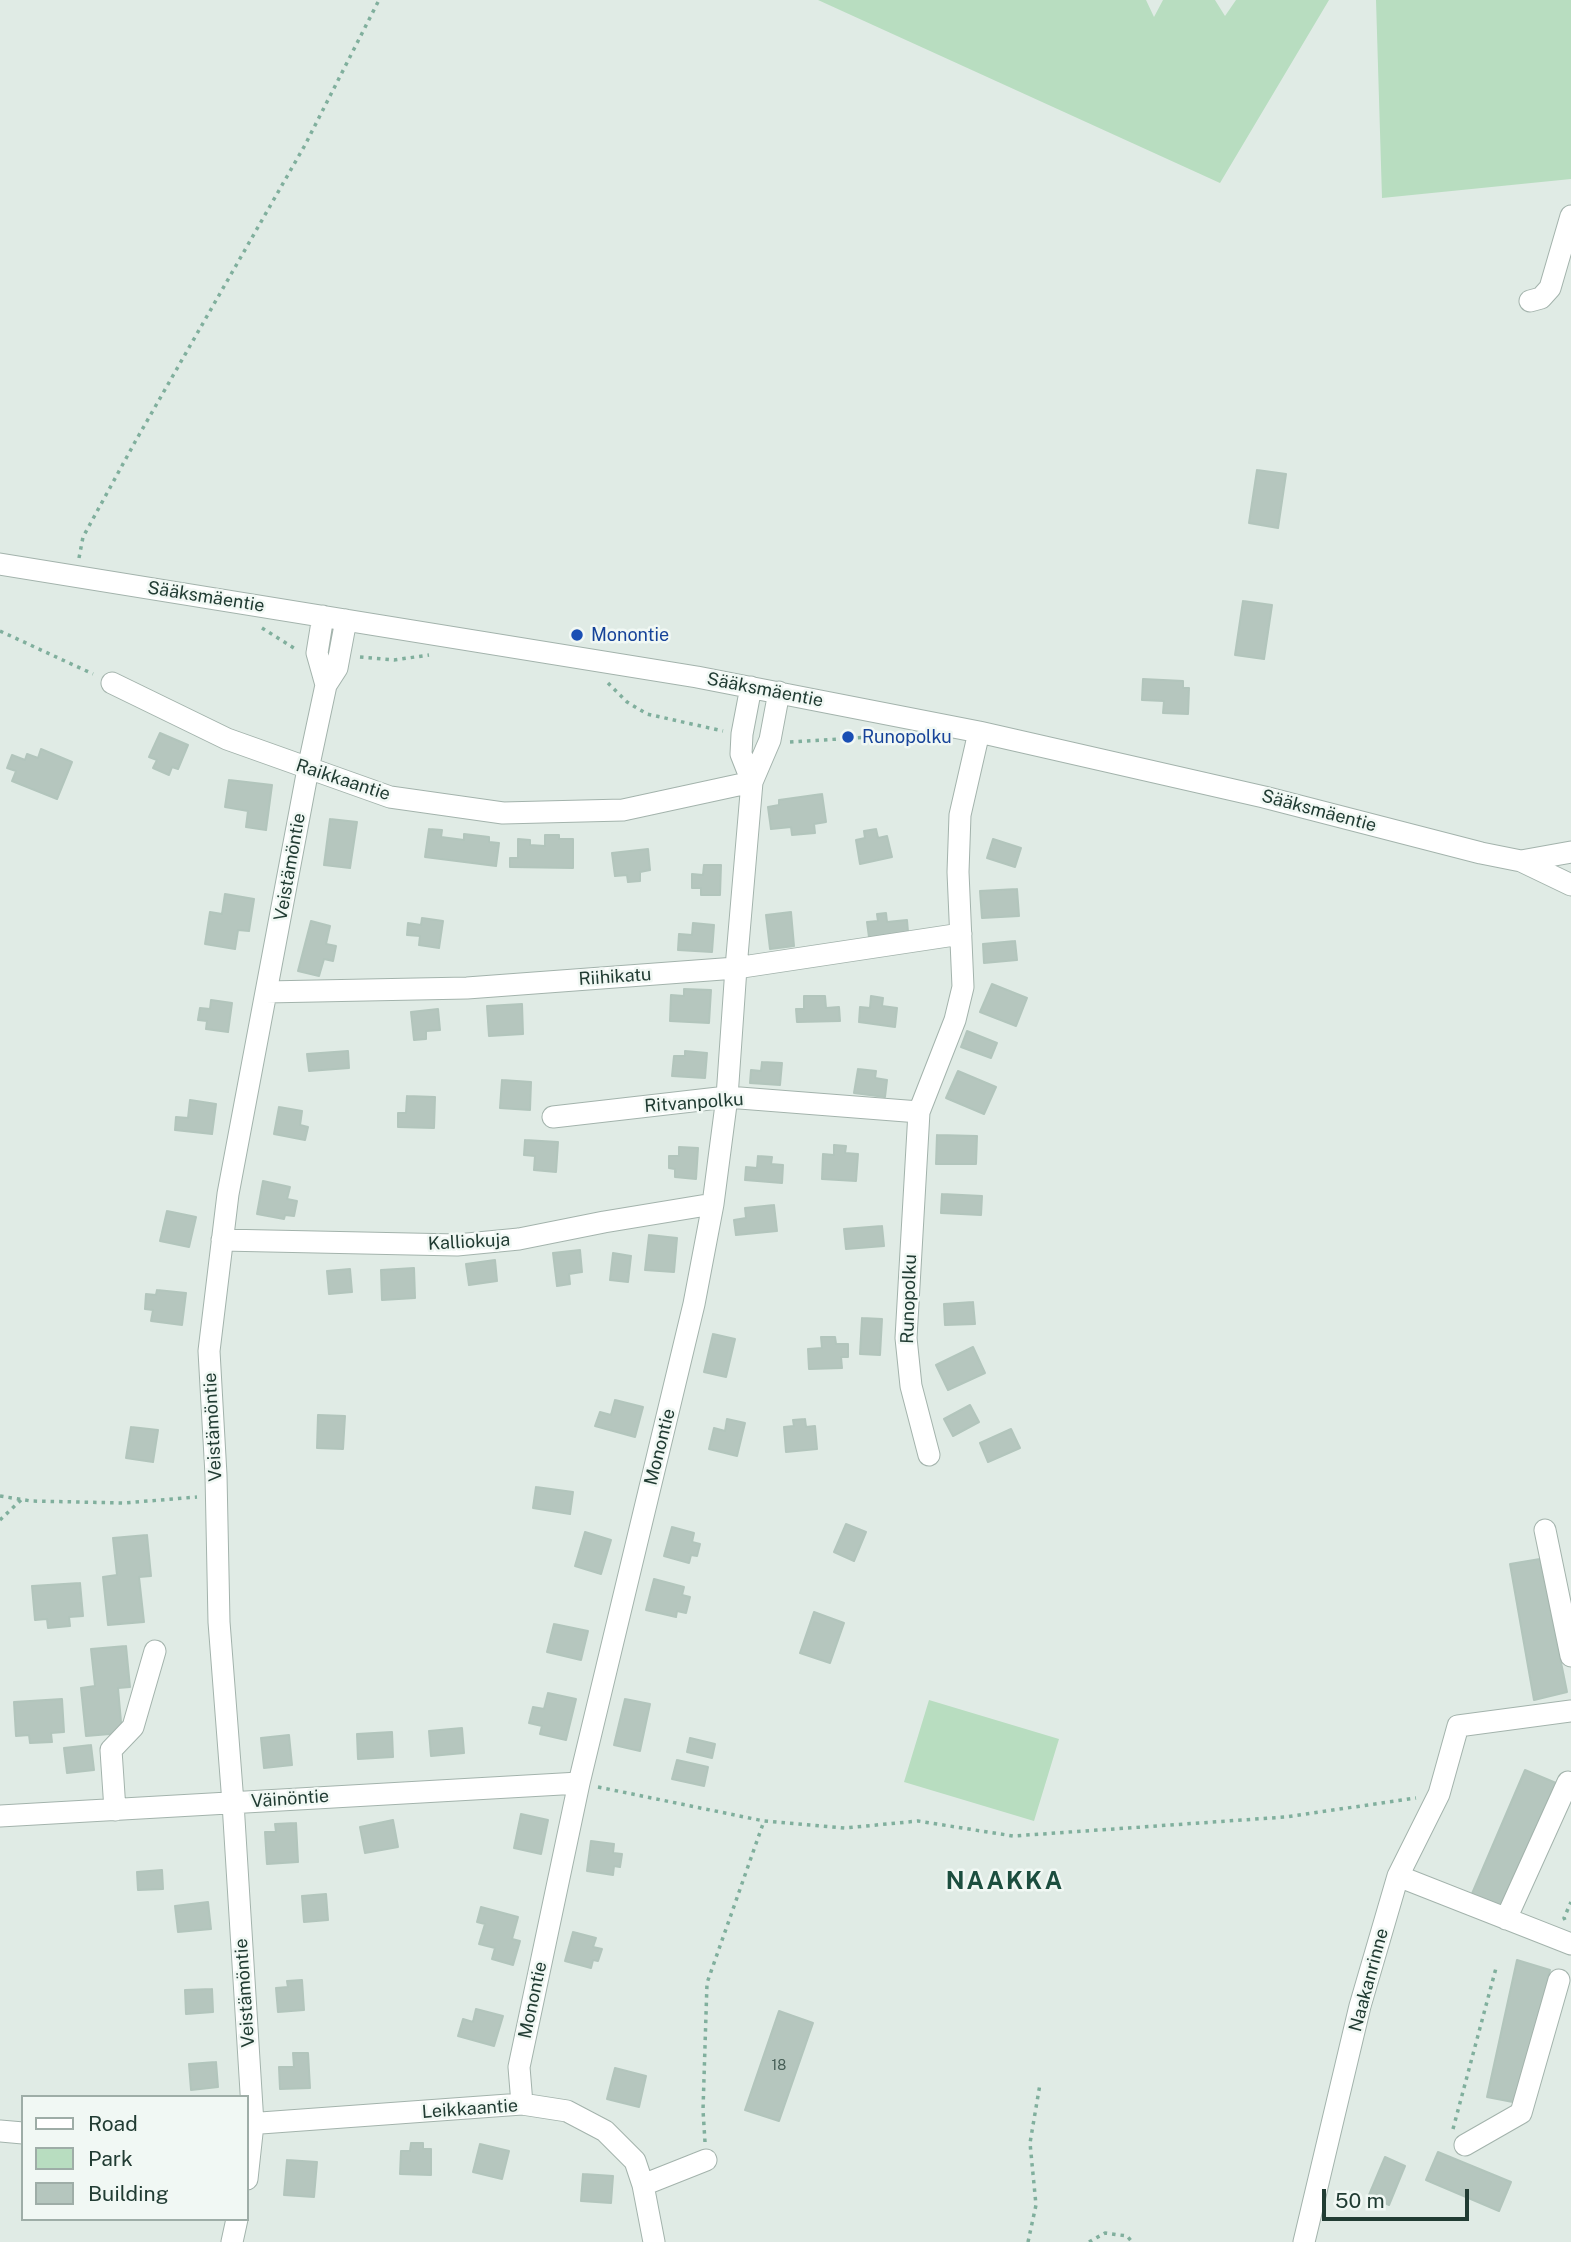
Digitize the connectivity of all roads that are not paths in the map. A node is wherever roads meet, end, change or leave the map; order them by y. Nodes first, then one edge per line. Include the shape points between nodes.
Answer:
1 (1571, 216) edge
2 (1530, 301) dead end
3 (0, 564) edge
4 (323, 616) junction
5 (346, 620) junction
6 (112, 683) road end
7 (326, 685) junction
8 (751, 687) junction
9 (779, 692) junction
10 (979, 732) junction
11 (308, 769) junction
12 (752, 782) junction
13 (1571, 852) edge
14 (1521, 861) junction
15 (1571, 885) edge
16 (961, 934) junction
17 (736, 968) junction
18 (266, 992) junction
19 (727, 1097) junction
20 (919, 1112) junction
21 (553, 1117) dead end
22 (713, 1204) junction
23 (222, 1240) junction
24 (929, 1455) dead end
25 (1545, 1530) dead end
26 (155, 1651) dead end
27 (1571, 1656) edge
28 (1571, 1711) edge
29 (1568, 1782) dead end
30 (579, 1783) junction
31 (233, 1803) junction
32 (115, 1810) junction
33 (0, 1816) edge
34 (1398, 1876) junction
35 (1506, 1919) junction
36 (1569, 1934) edge
37 (1559, 1980) dead end
38 (522, 2104) junction
39 (250, 2124) edge
40 (0, 2131) edge
41 (21, 2133) edge
42 (1458, 2143) road end
43 (706, 2160) road end
44 (248, 2161) edge
45 (643, 2185) junction
46 (237, 2221) edge
47 (232, 2242) edge
48 (654, 2242) edge
49 (1304, 2242) edge

1 - 2 street via 1550,288
3 - 4 street, Sääksmäentie
4 - 5 street, Sääksmäentie
4 - 7 street, Veistämöntie via 317,653
5 - 7 street, Veistämöntie via 337,668
5 - 8 street, Sääksmäentie
6 - 11 street, Raikkaantie via 227,739
7 - 11 street, Veistämöntie
8 - 9 street, Sääksmäentie
8 - 12 street, Monontie via 741,754
9 - 10 street, Sääksmäentie
9 - 12 street, Monontie via 770,740
10 - 14 street, Sääksmäentie
10 - 16 street, Runopolku via 960,815
11 - 12 street, Raikkaantie via 390,797 503,813 623,810
11 - 18 street, Veistämöntie
12 - 17 street, Monontie
13 - 14 street, Sääksmäentie
14 - 15 street, Sääksmäentie
16 - 17 street, Riihikatu
16 - 20 street, Runopolku via 963,988
17 - 18 street, Riihikatu via 467,988
17 - 19 street, Monontie
18 - 23 street, Veistämöntie
19 - 20 street, Ritvanpolku
19 - 21 street, Ritvanpolku
19 - 22 street, Monontie
20 - 24 street, Runopolku via 906,1338 911,1386
22 - 23 street, Kalliokuja via 519,1239 457,1245
22 - 30 street, Monontie via 694,1304
23 - 31 street, Veistämöntie via 209,1351 219,1622
25 - 27 street
26 - 32 street via 133,1727 111,1749
28 - 34 street, Naakanrinne via 1458,1726 1439,1794
29 - 35 street
30 - 31 street, Väinöntie
30 - 38 street, Monontie via 519,2067
31 - 32 street, Väinöntie
31 - 39 street, Veistämöntie
32 - 33 street, Väinöntie
34 - 35 street
34 - 49 street, Naakanrinne via 1360,2006
35 - 36 street
37 - 42 street via 1521,2113
38 - 39 street, Leikkaantie
38 - 45 street, Leikkaantie via 567,2111 605,2131 635,2161
39 - 44 street, Veistämöntie
40 - 41 street
43 - 45 street
45 - 48 street, Leikkaantie
46 - 47 street

